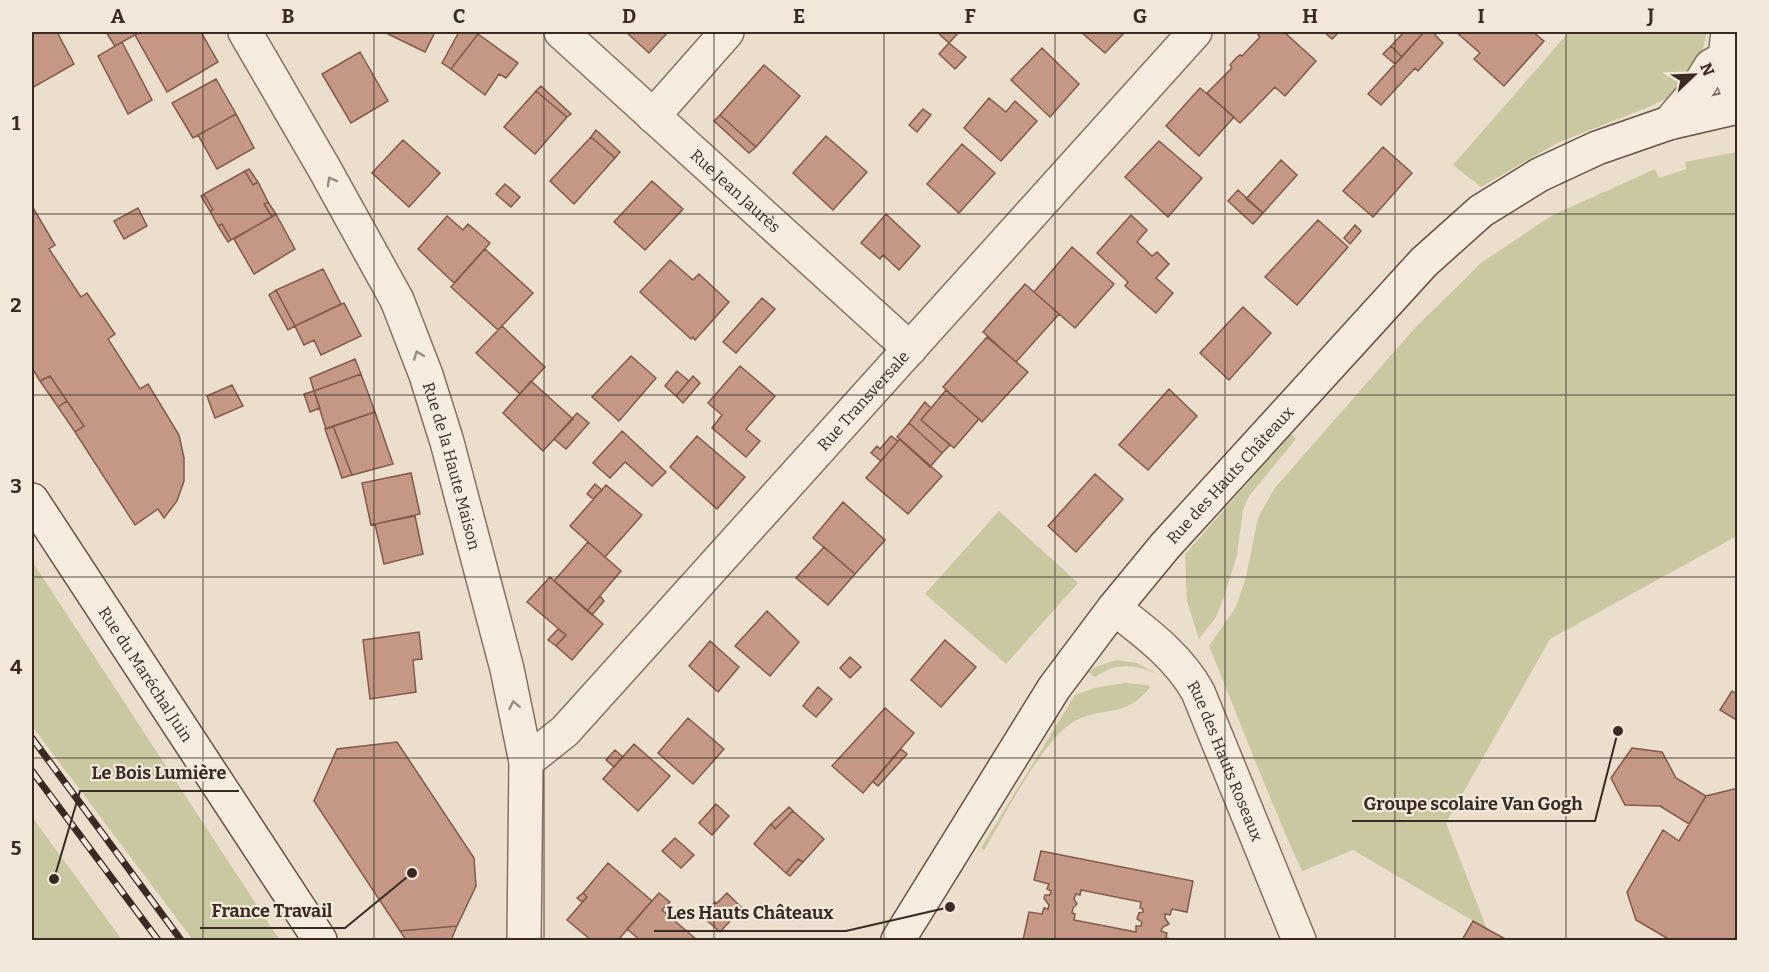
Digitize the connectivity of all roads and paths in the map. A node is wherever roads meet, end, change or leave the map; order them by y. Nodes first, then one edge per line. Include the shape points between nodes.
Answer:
1 (244, 32) edge
2 (561, 32) edge
3 (728, 32) edge
4 (1195, 32) edge
5 (1726, 45) edge
6 (1737, 93) edge
7 (1737, 107) edge
8 (653, 116) junction
9 (1669, 123) junction
10 (910, 348) junction
11 (32, 500) edge
12 (1114, 608) junction
13 (526, 762) junction
14 (320, 940) edge
15 (524, 940) edge
16 (898, 940) edge
17 (1299, 940) edge

13 -> 1 street, Rue de la Haute Maison via 507,669 426,375 397,300
2 - 8 street, Rue Jean Jaurès
3 - 8 street
4 - 10 street, Rue Transversale
5 - 6 street
5 - 9 street
7 - 9 street, Rue des Hauts Châteaux
8 - 10 street, Rue Jean Jaurès
9 - 12 street, Rue des Hauts Châteaux via 1597,148 1539,175 1481,212 1424,262 1165,546
10 - 13 street, Rue Transversale via 566,731
11 - 14 street, Rue du Maréchal Juin
12 - 16 street, Rue des Hauts Châteaux via 1054,688
12 - 17 street, Rue des Hauts Roseaux via 1147,634 1194,685
13 - 15 street, Rue de la Haute Maison

